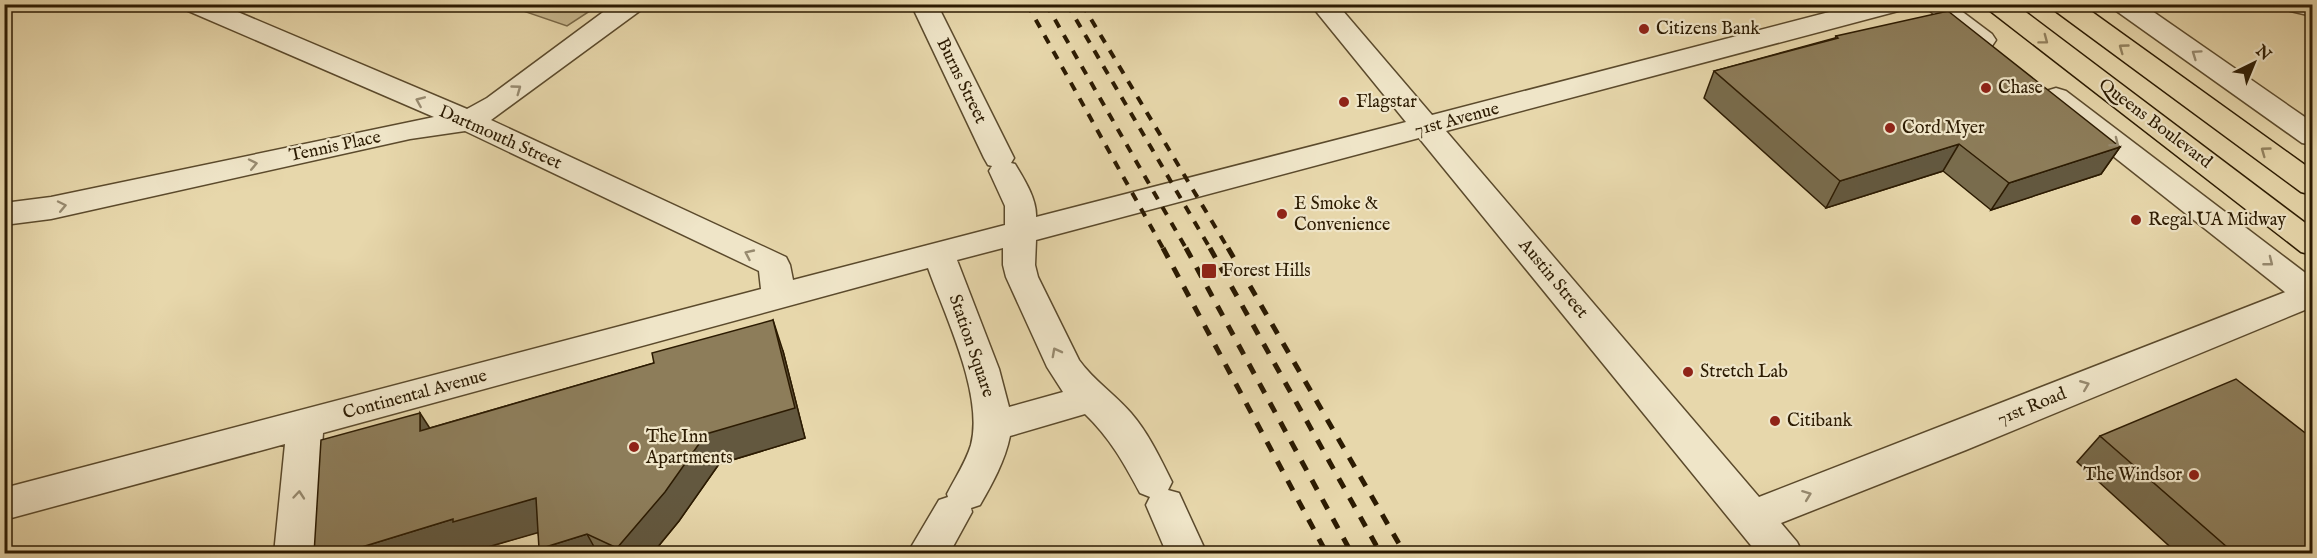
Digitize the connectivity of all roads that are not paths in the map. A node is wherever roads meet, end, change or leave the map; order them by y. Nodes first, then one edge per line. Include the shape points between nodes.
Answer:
1 (195, 4) edge
2 (632, 4) edge
3 (924, 4) edge
4 (1323, 4) edge
5 (1893, 4) edge
6 (1935, 4) edge
7 (1998, 4) edge
8 (2063, 4) edge
9 (2124, 4) edge
10 (2295, 4) edge
11 (2313, 8) edge
12 (2005, 58) edge
13 (2033, 80) edge
14 (469, 121) junction
15 (1428, 128) junction
16 (2313, 136) edge
17 (2313, 185) edge
18 (4, 214) edge
19 (1020, 234) junction
20 (2313, 244) edge
21 (939, 255) junction
22 (2312, 295) edge
23 (779, 296) junction
24 (1092, 398) junction
25 (305, 425) junction
26 (992, 427) junction
27 (4, 504) edge
28 (1752, 517) junction
29 (294, 554) edge
30 (927, 554) edge
31 (1187, 554) edge
32 (1783, 554) edge

14 -> 1 street, Dartmouth Street
14 -> 2 street, Tennis Place
3 - 19 street, Burns Street via 1021,206
4 - 15 street, Austin Street
5 - 15 street, 71st Avenue
6 - 12 street
7 -> 20 main road, Queens Boulevard
17 -> 8 main road
16 -> 9 street
10 - 11 street
13 -> 22 street
18 -> 14 street, Tennis Place via 51,208 410,130
23 -> 14 street, Dartmouth Street via 774,265
15 - 19 street, 71st Avenue
15 - 28 street, Austin Street
19 - 21 street
24 -> 19 street via 1065,367 1022,277
21 - 23 street, Continental Avenue
21 - 26 street, Station Square via 984,378
28 -> 22 street, 71st Road
23 - 25 street, Continental Avenue
24 - 26 street
24 - 31 street via 1118,423 1134,447
25 - 27 street, Continental Avenue
29 -> 25 street
26 - 30 street via 980,468
28 - 32 street, Austin Street

